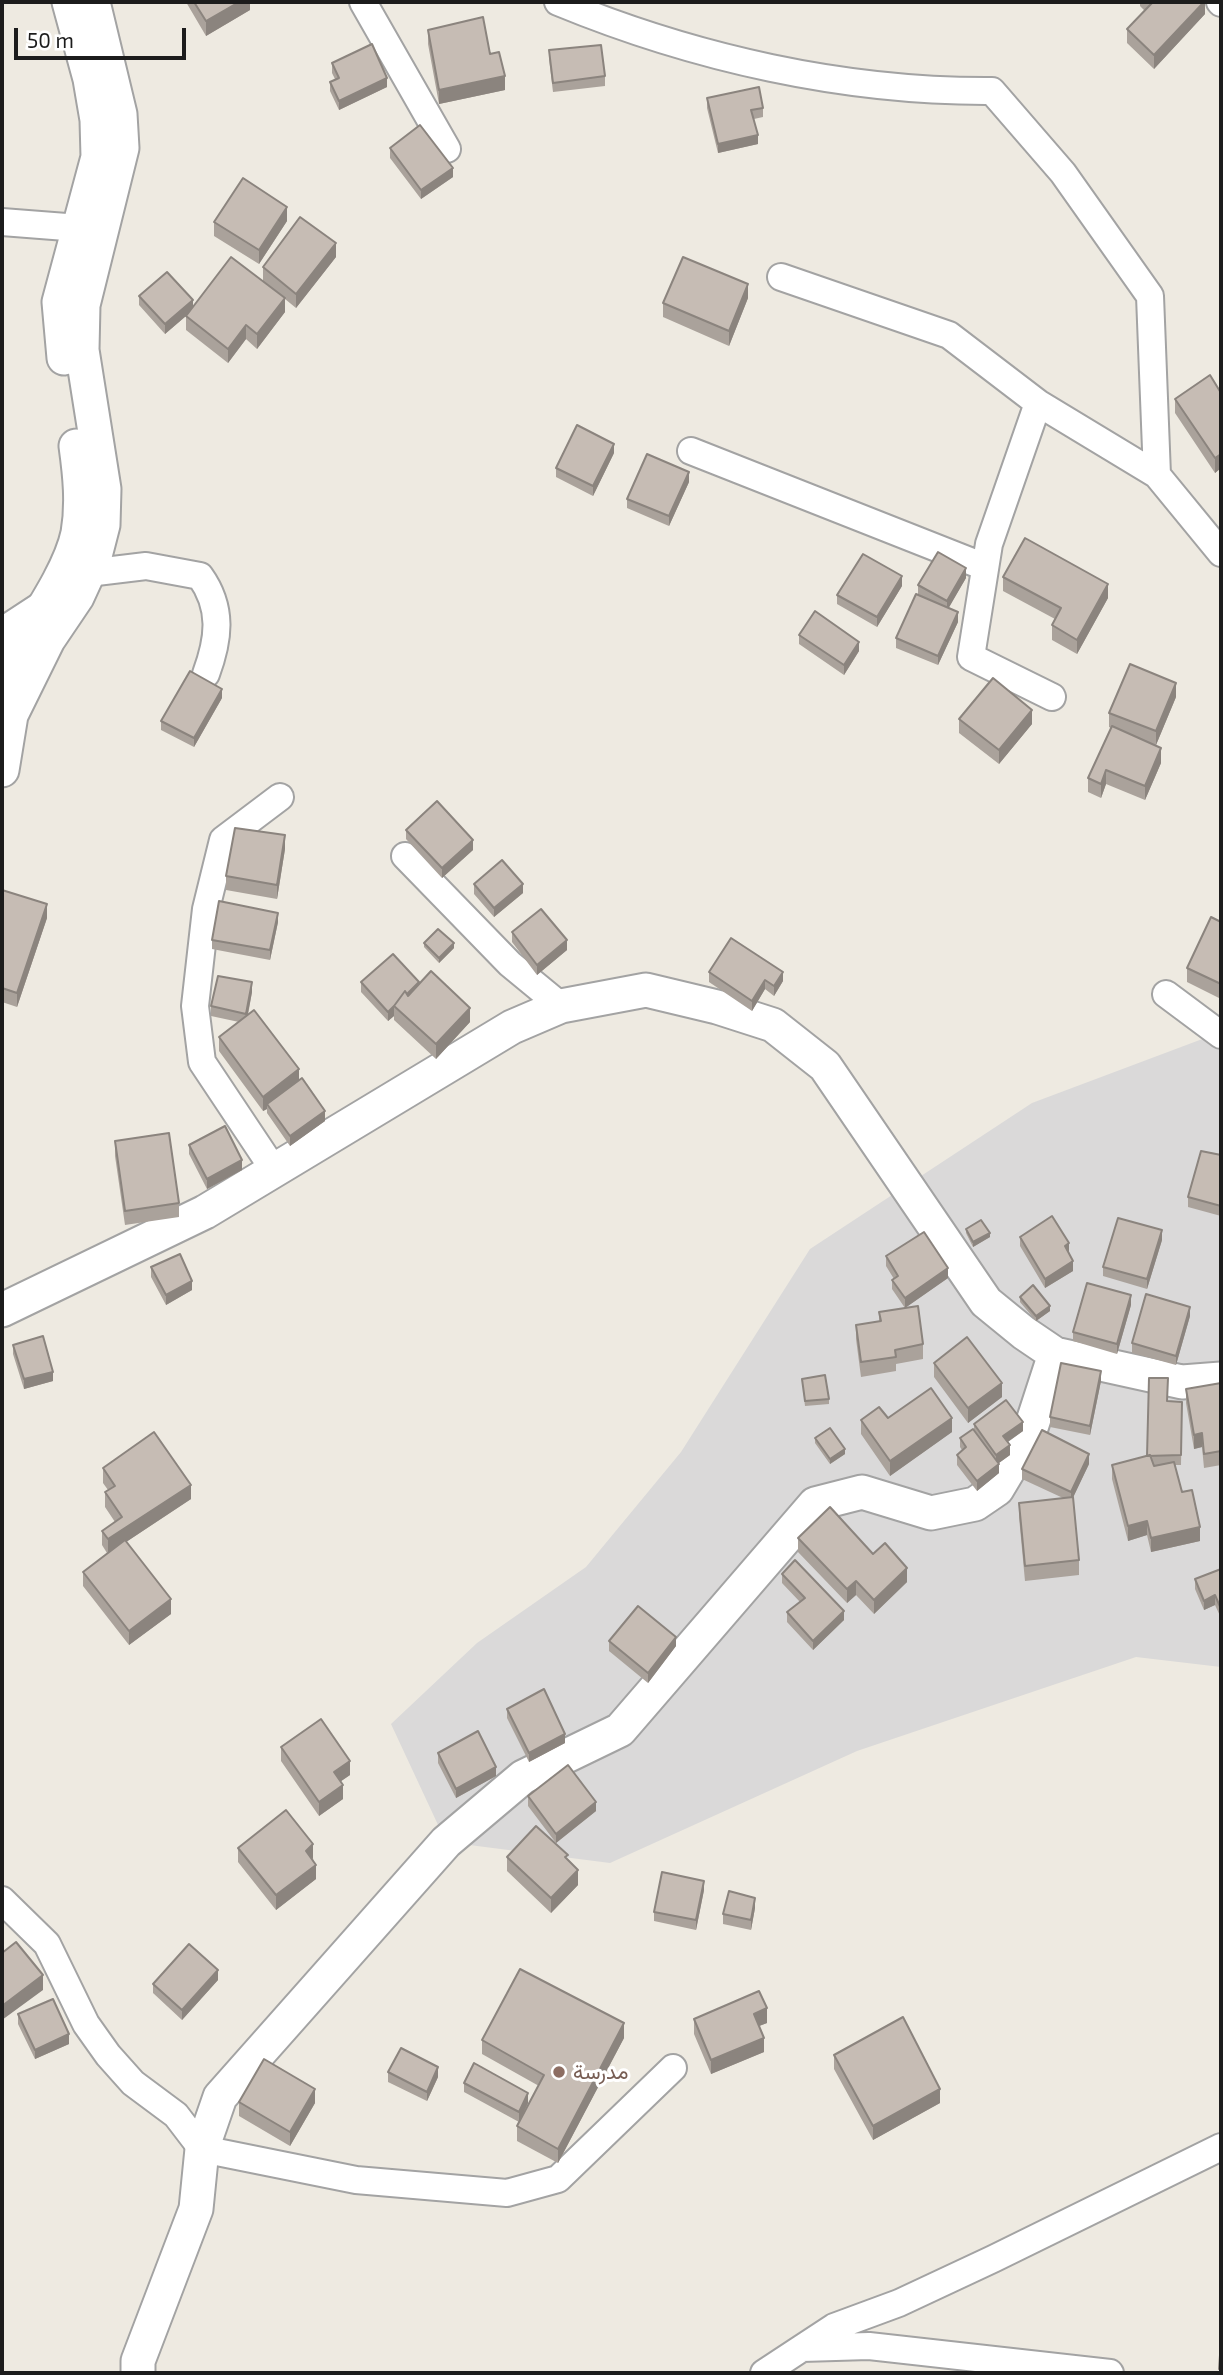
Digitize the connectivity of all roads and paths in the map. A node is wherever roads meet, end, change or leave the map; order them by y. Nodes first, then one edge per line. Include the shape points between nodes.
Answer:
1 (69, 2) edge
2 (93, 2) edge
3 (363, 2) edge
4 (558, 2) edge
5 (447, 149) dead end
6 (2, 222) edge
7 (79, 228) junction
8 (782, 277) dead end
9 (1038, 403) junction
10 (691, 451) dead end
11 (1157, 475) junction
12 (1221, 553) edge
13 (985, 567) junction
14 (88, 573) junction
15 (8, 654) edge
16 (206, 674) dead end
17 (1052, 697) dead end
18 (2, 770) edge
19 (280, 797) dead end
20 (405, 856) dead end
21 (1166, 994) dead end
22 (561, 1006) junction
23 (1221, 1035) edge
24 (274, 1170) junction
25 (2, 1310) edge
26 (1055, 1354) junction
27 (1221, 1379) edge
28 (2, 1900) edge
29 (673, 2068) dead end
30 (1221, 2147) edge
31 (202, 2149) junction
32 (802, 2348) junction
33 (138, 2373) edge
34 (764, 2373) edge
35 (1110, 2373) edge

1 - 7 street via 97,120 97,157
2 - 14 street via 120,114 122,148 83,305 82,350 104,489 103,525
3 - 5 street
4 - 11 street via 744,63 930,91 992,90 1063,173 1150,296
6 - 7 street
7 - 15 street via 59,302 81,484 78,533 67,564
8 - 9 street via 949,335
9 - 11 street
9 - 13 street
10 - 13 street
11 - 12 street
13 - 17 street via 971,657
14 - 15 street via 48,639
14 - 16 street via 146,566 200,576 211,592 218,620 217,645
15 - 18 street via 12,715
19 - 24 street via 223,840 206,909 195,1006 202,1062
20 - 22 street via 510,964
21 - 23 street
22 - 24 street via 512,1027
22 - 26 street via 646,990 773,1025 825,1066 986,1301
24 - 25 street via 205,1212
26 - 27 street via 1182,1382
26 - 31 street via 1028,1437 997,1489 975,1504 931,1513 862,1492 815,1504 620,1730 523,1777 446,1842 220,2097
28 - 31 street via 47,1944 86,2024 108,2055 132,2083 176,2115
29 - 31 street via 558,2179 507,2193 356,2180
30 - 32 street via 899,2303 834,2327
31 - 33 street via 196,2209 138,2361
32 - 34 street
32 - 35 street via 869,2346

